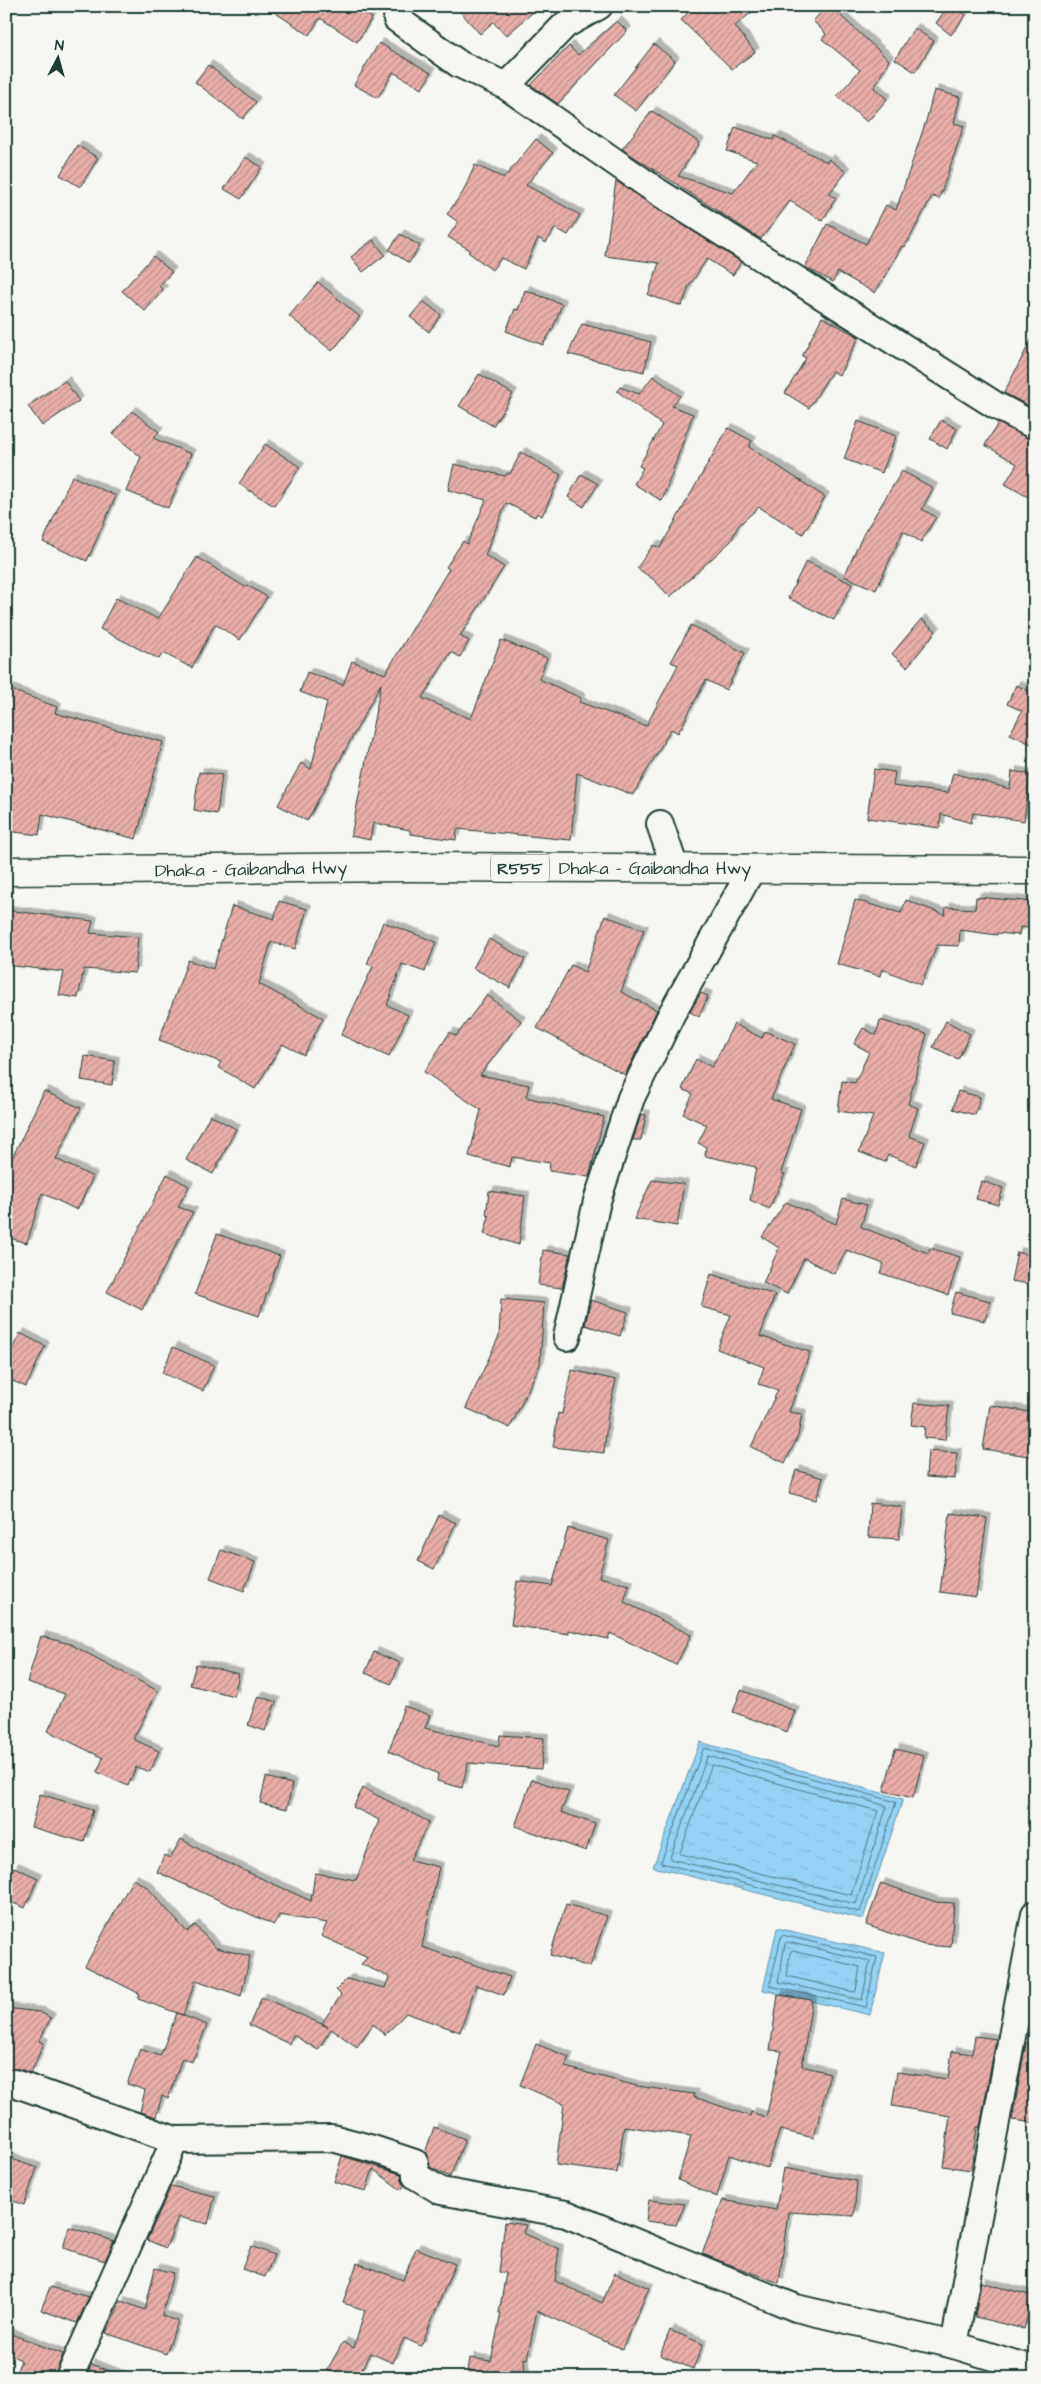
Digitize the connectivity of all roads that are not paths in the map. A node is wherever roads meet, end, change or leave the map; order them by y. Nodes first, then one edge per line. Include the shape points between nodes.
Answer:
1 (399, 6) edge
2 (599, 6) edge
3 (506, 86) junction
4 (1035, 426) edge
5 (660, 824) dead end
6 (675, 868) junction
7 (752, 869) junction
8 (1035, 870) edge
9 (6, 871) edge
10 (567, 1337) dead end
11 (1035, 1914) edge
12 (14, 2083) dead end
13 (175, 2140) junction
14 (954, 2345) junction
15 (1035, 2370) edge
16 (69, 2378) edge

1 - 3 street via 397,19 460,64
2 - 3 street via 565,25
3 - 4 street via 658,192 995,405
5 - 6 street
6 - 7 main road, Dhaka - Gaibandha Hwy / R555
6 - 9 main road, Dhaka - Gaibandha Hwy / R555
7 - 8 main road, Dhaka - Gaibandha Hwy / R555
7 - 10 street via 671,1015 631,1098 597,1201
11 - 14 street
12 - 13 street
13 - 14 street via 332,2138 374,2148 415,2163 416,2176 441,2191 566,2214 796,2308
13 - 16 street
14 - 15 street

